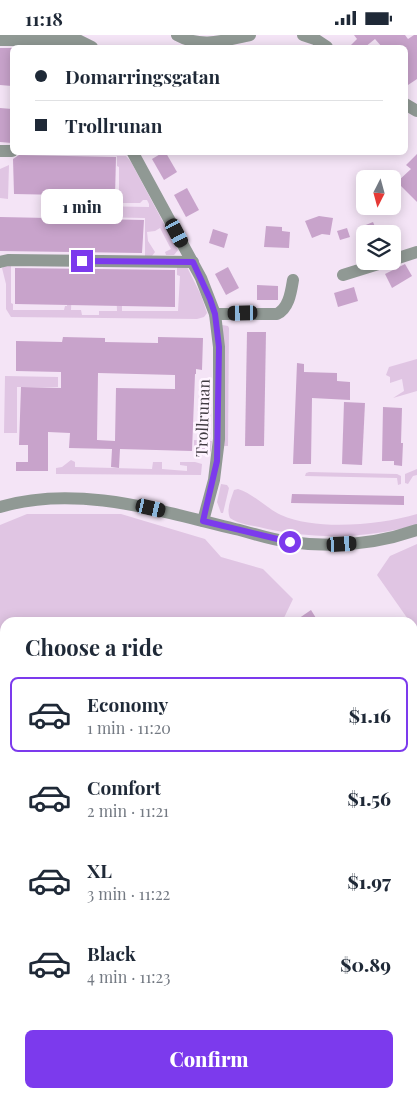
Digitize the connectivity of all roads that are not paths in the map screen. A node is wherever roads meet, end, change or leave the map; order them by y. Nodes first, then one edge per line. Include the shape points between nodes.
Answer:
1 (177, 35) edge
2 (250, 35) edge
3 (303, 35) edge
4 (0, 39) edge
5 (88, 45) edge
6 (324, 45) edge
7 (134, 155) edge
8 (417, 252) edge
9 (401, 257) edge
10 (0, 262) edge
11 (193, 262) junction
12 (359, 270) edge
13 (343, 275) dead end
14 (293, 280) dead end
15 (215, 314) junction
16 (0, 507) edge
17 (203, 521) junction
18 (417, 530) edge

1 - 2 street via 203,43
3 - 6 street
4 - 5 street via 73,40
7 - 11 street, Trollrunan
8 - 9 street
10 - 11 street
11 - 15 street, Trollrunan
12 - 13 street
14 - 15 street via 290,296 277,314
15 - 17 street, Trollrunan via 219,347 219,439 214,481
16 - 17 street via 23,502 92,499
17 - 18 street via 290,542 314,544 374,541

